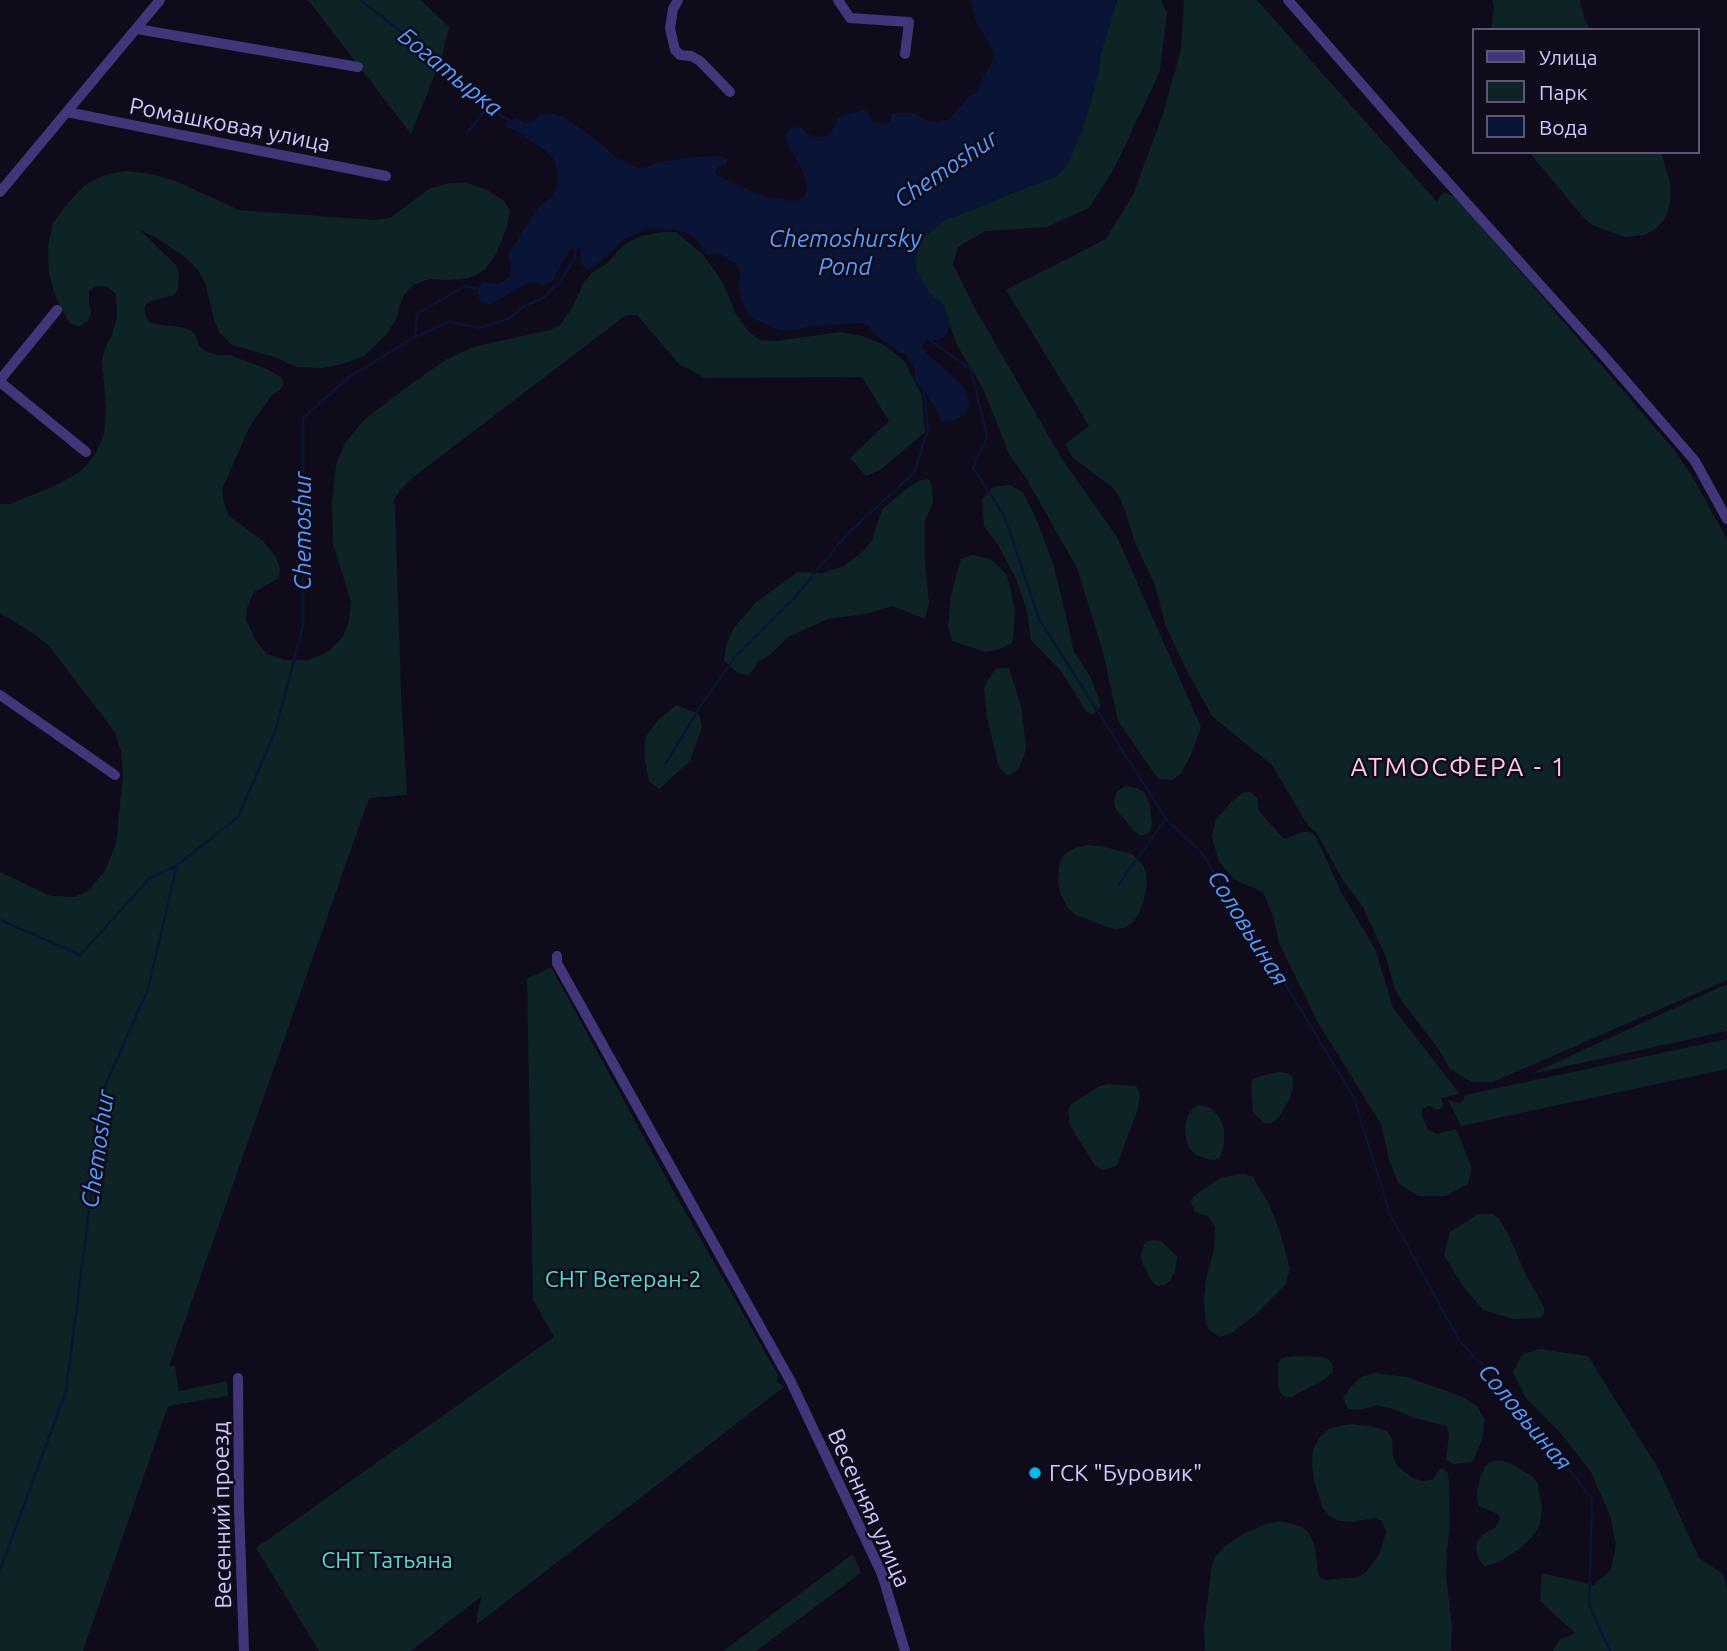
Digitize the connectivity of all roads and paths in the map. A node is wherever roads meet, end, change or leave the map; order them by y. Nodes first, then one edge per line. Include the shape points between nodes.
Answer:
1 (160, 0) edge
2 (678, 0) edge
3 (838, 0) edge
4 (1288, 0) edge
5 (137, 29) junction
6 (905, 54) dead end
7 (358, 67) dead end
8 (730, 92) dead end
9 (67, 112) junction
10 (386, 176) dead end
11 (0, 192) edge
12 (57, 310) dead end
13 (0, 381) edge
14 (86, 453) dead end
15 (1727, 519) edge
16 (0, 695) edge
17 (115, 775) dead end
18 (556, 956) dead end
19 (238, 1378) dead end
20 (244, 1651) edge
21 (905, 1651) edge

1 - 5 street
2 - 8 street via 670,28 675,50 700,61
3 - 6 street via 850,18 909,22
4 - 15 street via 1695,461
5 - 7 street
5 - 9 street
9 - 10 street, Ромашковая улица
9 - 11 street
12 - 13 street
13 - 14 street
16 - 17 street
18 - 21 street, Весенняя улица via 791,1382 882,1574
19 - 20 street, Весенний проезд

